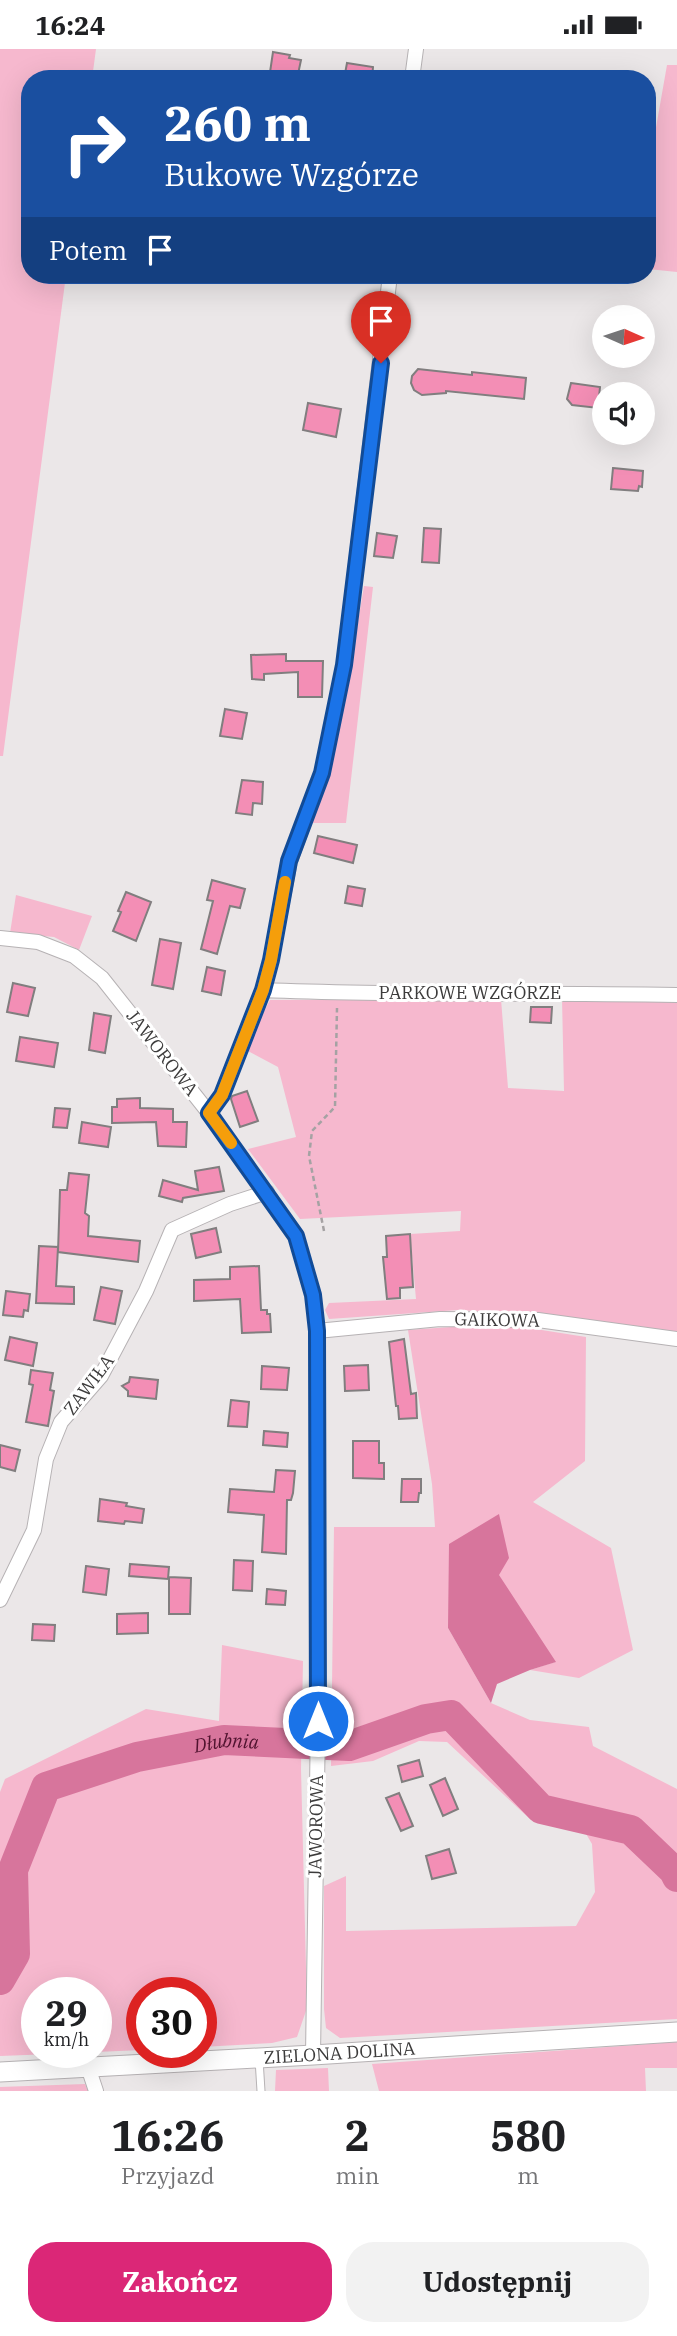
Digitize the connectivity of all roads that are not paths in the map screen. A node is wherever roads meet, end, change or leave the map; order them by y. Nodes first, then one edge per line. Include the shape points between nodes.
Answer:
1 (416, 49) edge
2 (413, 70) edge
3 (389, 284) edge
4 (0, 938) edge
5 (263, 990) junction
6 (677, 995) edge
7 (209, 1113) junction
8 (267, 1192) junction
9 (317, 1331) junction
10 (677, 1339) edge
11 (0, 1600) edge
12 (677, 2032) edge
13 (313, 2055) junction
14 (259, 2058) junction
15 (112, 2066) edge
16 (70, 2068) edge
17 (88, 2068) edge
18 (0, 2072) edge
19 (96, 2091) edge
20 (261, 2091) edge

1 - 2 street
3 - 5 street via 344,665 322,773 289,861
4 - 7 street, JAWOROWA via 38,942 74,955 102,978
5 - 6 street, PARKOWE WZGÓRZE
5 - 7 street via 222,1095
7 - 8 street, JAWOROWA
8 - 9 street, JAWOROWA via 296,1236 313,1295
8 - 11 street, ZAWIŁA via 172,1230 101,1376 61,1422 46,1459 34,1530
9 - 10 street, GAIKOWA via 440,1319 538,1320
9 - 13 street, JAWOROWA
12 - 13 street, ZIELONA DOLINA
13 - 14 street, ZIELONA DOLINA
14 - 15 street, ZIELONA DOLINA
14 - 20 lane
16 - 18 street, ZIELONA DOLINA
17 - 19 street

